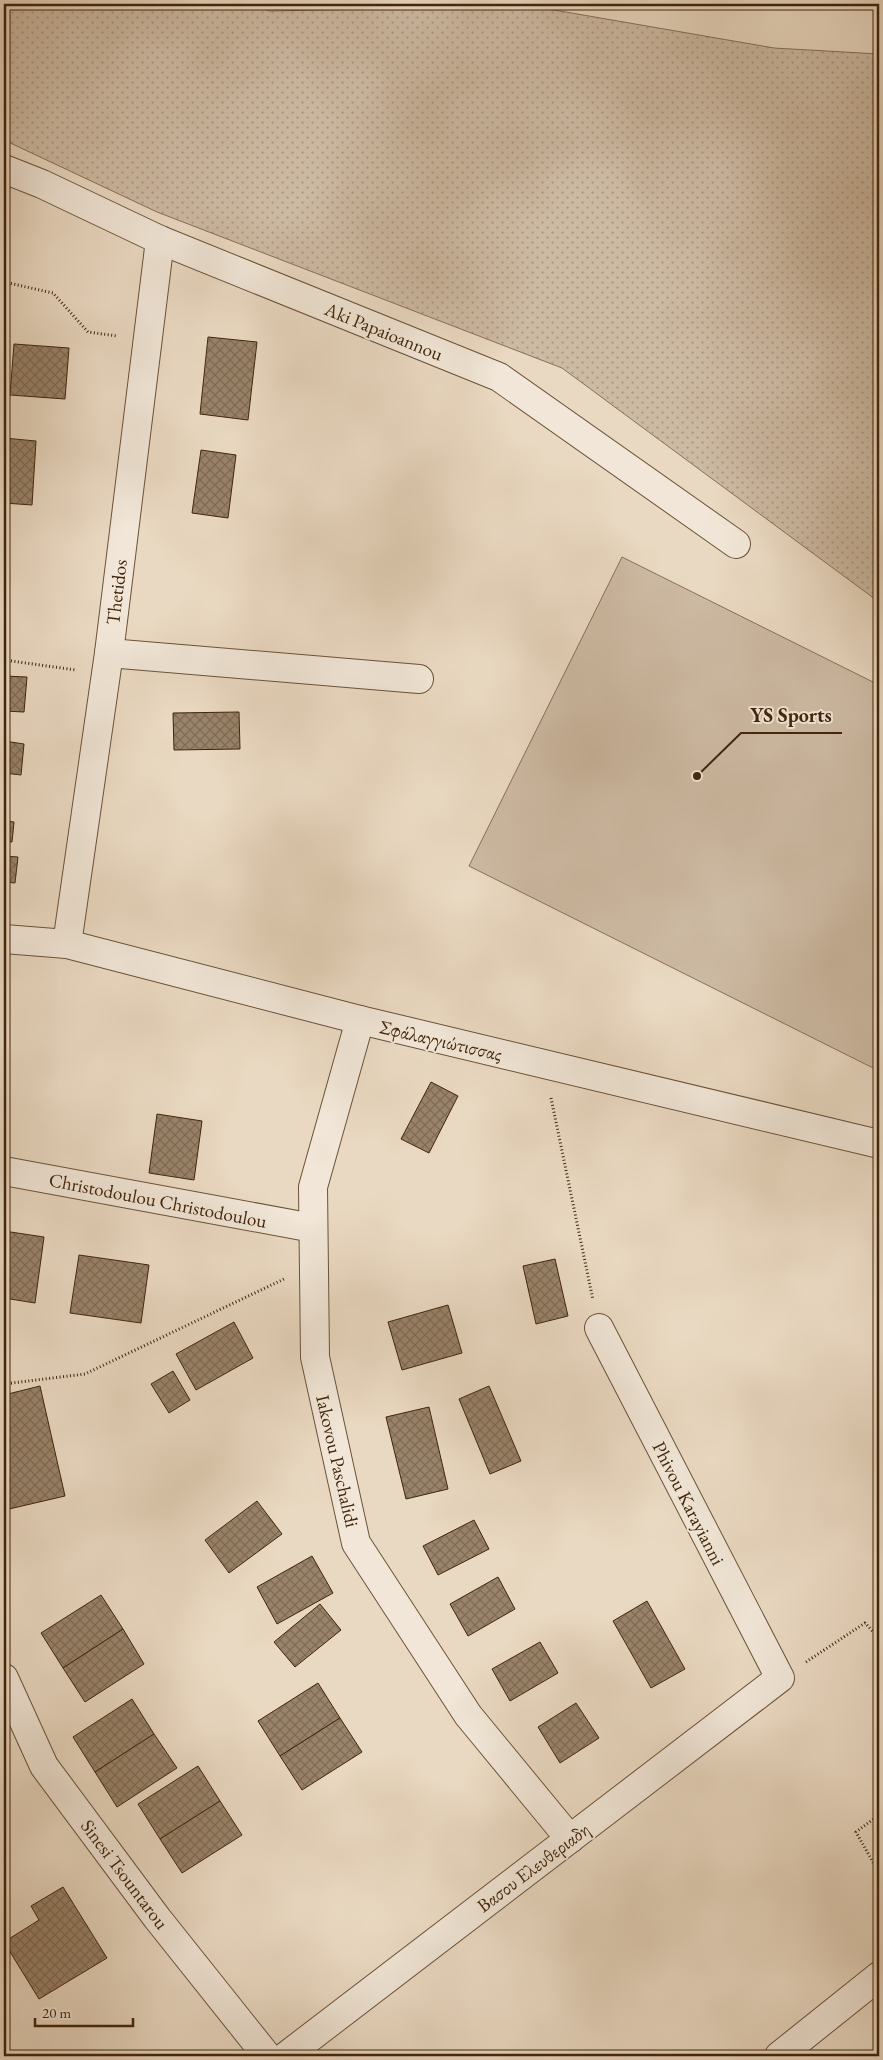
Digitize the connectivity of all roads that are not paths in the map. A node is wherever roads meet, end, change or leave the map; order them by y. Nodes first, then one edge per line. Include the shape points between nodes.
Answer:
1 (4, 169) edge
2 (160, 240) junction
3 (736, 544) dead end
4 (107, 664) junction
5 (419, 679) dead end
6 (4, 939) edge
7 (67, 944) junction
8 (360, 1020) junction
9 (879, 1144) edge
10 (4, 1171) edge
11 (313, 1228) junction
12 (598, 1328) road end
13 (4, 1678) edge
14 (780, 1678) joint
15 (570, 1839) junction
16 (879, 1976) edge
17 (267, 2056) edge
18 (286, 2056) edge
19 (780, 2056) edge

1 - 2 street, Aki Papaioannou
2 - 3 street, Aki Papaioannou via 499,377
2 - 4 street, Thetidos
4 - 5 street
4 - 7 street, Thetidos
6 - 7 street, Σφάλαγγιώτισσας
7 - 8 street, Σφάλαγγιώτισσας
8 - 9 street, Σφάλαγγιώτισσας
8 - 11 street, Iakovou Paschalidi via 313,1187
10 - 11 street, Christodoulou Christodoulou
11 - 15 street, Iakovou Paschalidi via 315,1357 356,1543 468,1715
12 - 14 street, Phivou Karayianni
13 - 17 street, Sinesi Tsountarou via 44,1766 157,1918
14 - 15 street, Βασου Ελευθεριαδη
15 - 18 street, Βασου Ελευθεριαδη
16 - 19 street

